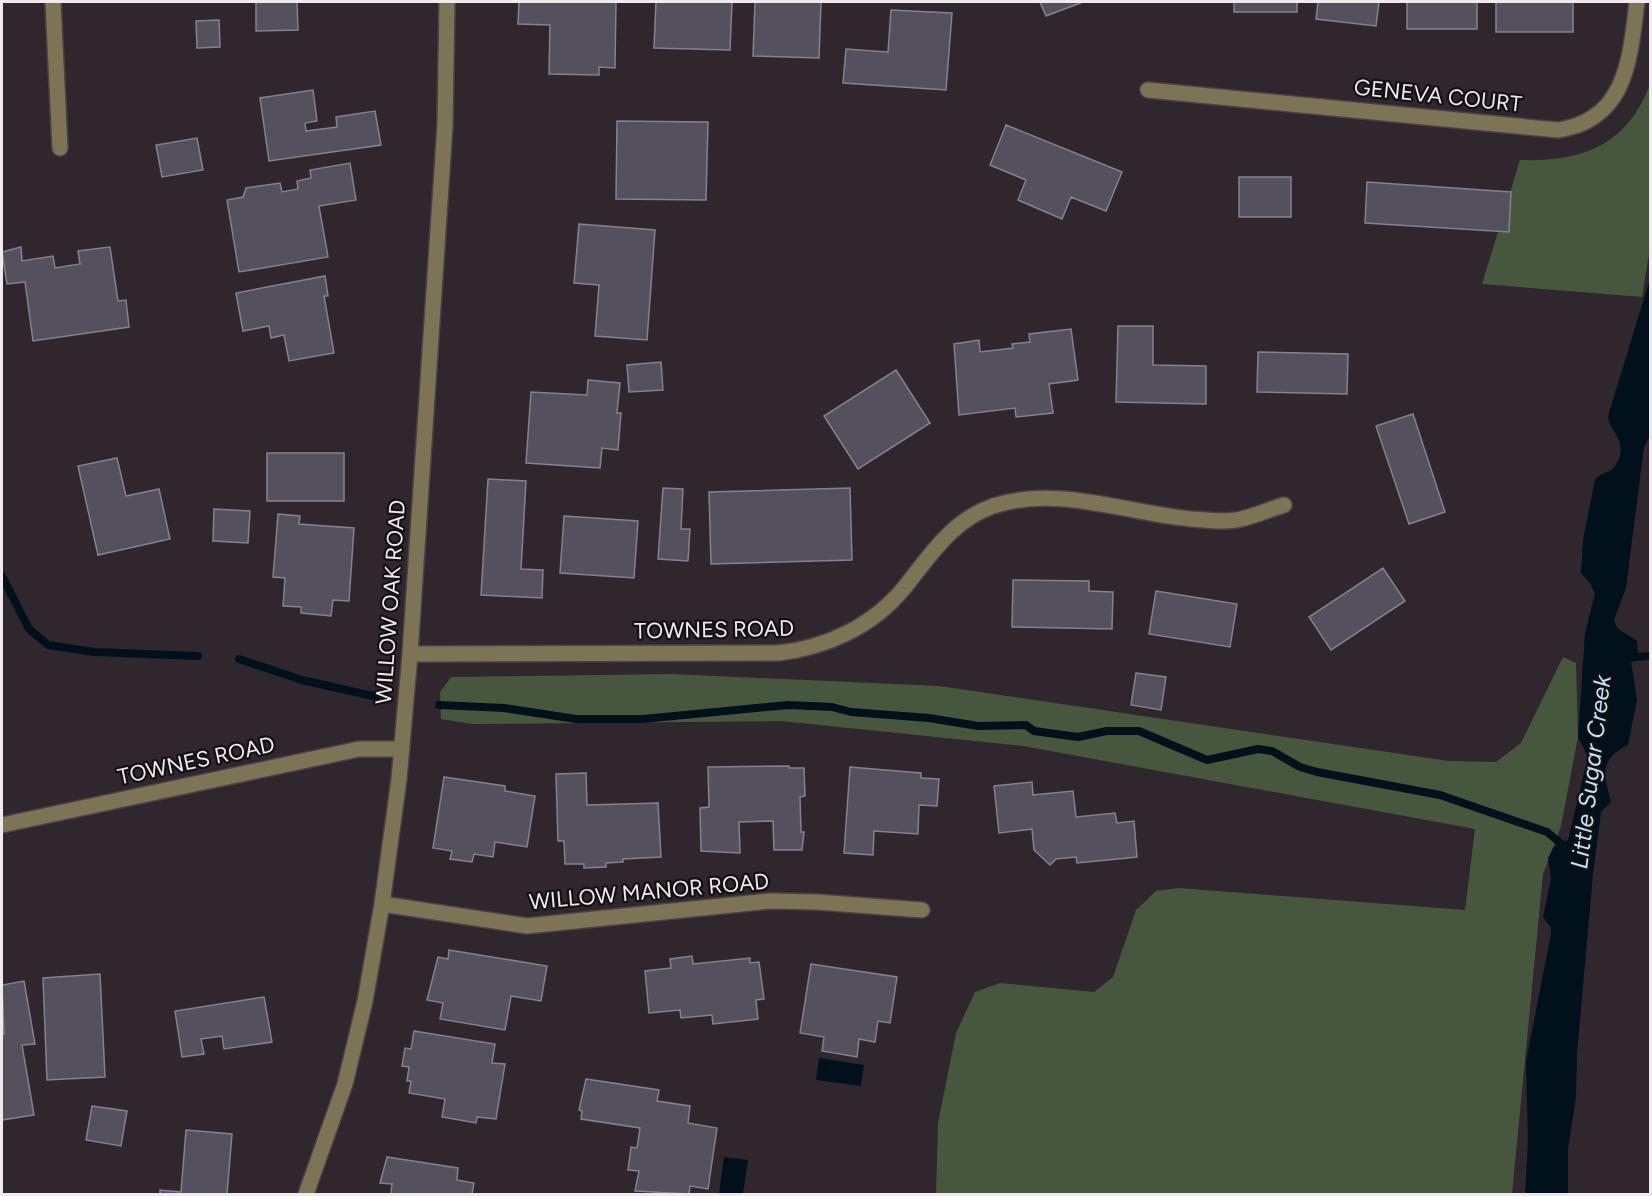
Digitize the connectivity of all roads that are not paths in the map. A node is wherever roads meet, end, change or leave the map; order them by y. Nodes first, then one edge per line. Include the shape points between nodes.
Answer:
1 (53, 2) edge
2 (447, 2) edge
3 (1637, 2) edge
4 (1148, 90) dead end
5 (60, 148) dead end
6 (1284, 505) dead end
7 (410, 654) junction
8 (402, 748) junction
9 (2, 825) edge
10 (382, 904) junction
11 (922, 910) dead end
12 (306, 1194) edge

1 - 5 street
2 - 7 street, WILLOW OAK ROAD via 445,125
3 - 4 street, GENEVA COURT via 1630,56 1618,90 1606,109 1571,128 1558,130
6 - 7 street, TOWNES ROAD via 1240,519 1216,521 1168,517 1067,498 1030,498 993,507 952,530 877,614 853,631 797,651
7 - 8 street, WILLOW OAK ROAD
8 - 9 street, TOWNES ROAD via 359,749
8 - 10 street, WILLOW OAK ROAD
10 - 11 street, WILLOW MANOR ROAD via 527,926 770,901
10 - 12 street, WILLOW OAK ROAD via 345,1084

